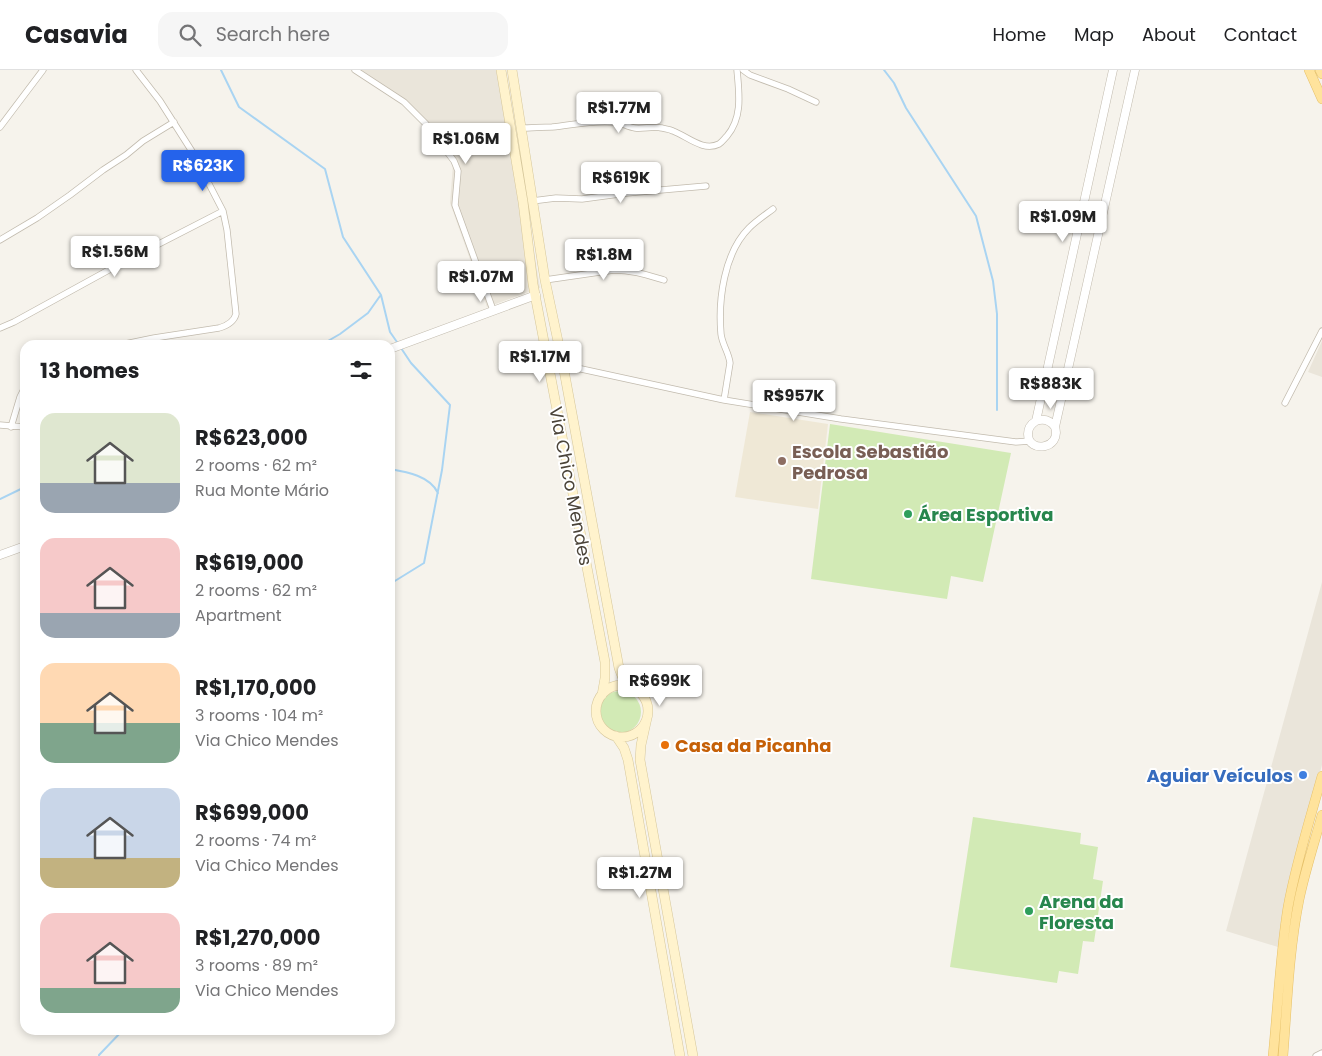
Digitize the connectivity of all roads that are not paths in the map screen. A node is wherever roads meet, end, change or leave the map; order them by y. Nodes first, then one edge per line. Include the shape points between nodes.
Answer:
1 (43, 70) edge
2 (136, 70) edge
3 (355, 70) edge
4 (501, 70) edge
5 (512, 70) edge
6 (737, 70) edge
7 (743, 70) edge
8 (1112, 70) edge
9 (1135, 70) edge
10 (1309, 70) edge
11 (1320, 70) edge
12 (1322, 74) edge
13 (1322, 100) edge
14 (816, 102) dead end
15 (174, 122) junction
16 (0, 127) edge
17 (521, 128) junction
18 (706, 186) dead end
19 (532, 202) junction
20 (774, 209) dead end
21 (223, 211) junction
22 (0, 240) edge
23 (545, 280) junction
24 (664, 280) dead end
25 (536, 295) junction
26 (493, 310) junction
27 (0, 328) edge
28 (1322, 331) edge
29 (144, 340) edge
30 (395, 346) edge
31 (563, 365) junction
32 (20, 397) edge
33 (724, 400) junction
34 (1285, 403) dead end
35 (1036, 421) junction
36 (0, 425) edge
37 (11, 426) junction
38 (20, 427) edge
39 (1055, 427) junction
40 (1030, 442) junction
41 (20, 548) edge
42 (0, 555) edge
43 (626, 686) junction
44 (602, 695) junction
45 (647, 718) junction
46 (616, 736) junction
47 (1322, 776) edge
48 (1322, 816) edge
49 (1322, 1053) edge
50 (680, 1056) edge
51 (693, 1056) edge
52 (1273, 1056) edge
53 (1284, 1056) edge
54 (1316, 1056) edge

1 - 16 street
2 - 15 street
3 - 26 street via 404,102 426,124 454,161 458,171 455,205
4 - 25 main road, Via Chico Mendes
5 - 17 main road, Via Chico Mendes
6 - 17 street via 737,120 721,143 713,146 705,146 672,130 637,128 617,122
7 - 14 street
8 - 35 street
9 - 39 street
10 - 13 main road
11 - 12 main road
15 - 21 street
15 - 22 street via 37,218
17 - 19 main road, Via Chico Mendes
18 - 19 street
19 - 23 main road, Via Chico Mendes
20 - 33 street via 748,228 726,271 720,319 730,364
21 - 27 street
21 - 29 street via 234,319 214,329
23 - 24 street via 622,270
23 - 31 main road, Via Chico Mendes
25 - 26 street
25 - 44 main road, Via Chico Mendes via 605,662
26 - 30 street
28 - 34 street
31 - 33 street
31 - 43 main road, Via Chico Mendes via 619,668
32 - 37 street
33 - 40 street via 841,419
35 - 39 street via 1045,420
35 - 40 street via 1028,430
36 - 37 street
37 - 38 street
39 - 40 street via 1052,443 1040,447
41 - 42 street
43 - 44 main road via 618,686
43 - 45 main road via 644,697
44 - 46 main road via 596,714 606,732
45 - 46 main road via 637,732
45 - 51 main road via 640,760
46 - 50 main road via 628,760
47 - 52 main road via 1289,905 1282,947
48 - 53 main road via 1299,901
49 - 54 street

